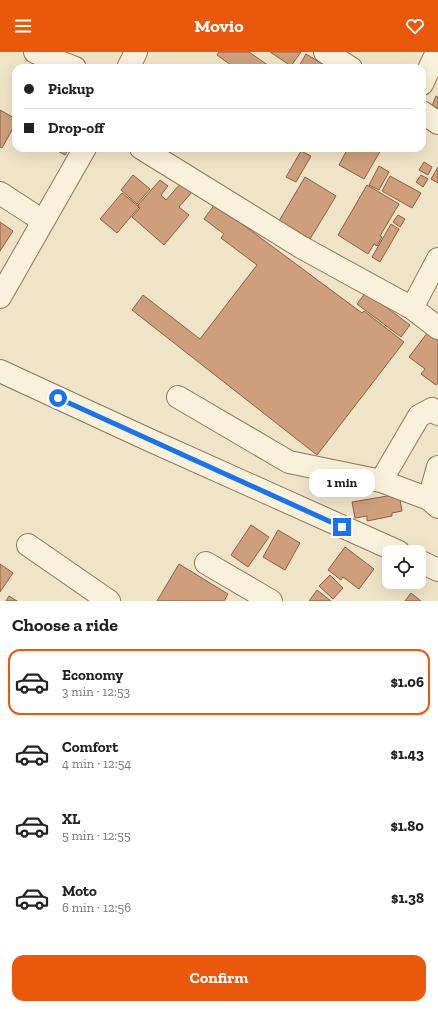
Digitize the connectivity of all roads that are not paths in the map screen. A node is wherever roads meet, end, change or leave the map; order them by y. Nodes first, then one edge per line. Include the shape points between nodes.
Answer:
1 (35, 52) edge
2 (136, 52) edge
3 (325, 52) edge
4 (437, 52) edge
5 (65, 64) edge
6 (130, 64) edge
7 (344, 64) edge
8 (426, 75) edge
9 (426, 115) edge
10 (438, 123) edge
11 (83, 152) edge
12 (147, 152) edge
13 (0, 193) edge
14 (43, 222) junction
15 (438, 258) edge
16 (0, 297) edge
17 (412, 308) junction
18 (438, 328) edge
19 (0, 371) edge
20 (178, 397) dead end
21 (438, 414) edge
22 (438, 468) edge
23 (381, 481) junction
24 (434, 503) edge
25 (28, 545) dead end
26 (383, 545) edge
27 (206, 563) dead end
28 (426, 564) edge
29 (438, 570) edge
30 (109, 601) edge
31 (270, 601) edge

1 - 5 street
2 - 6 street
3 - 7 street
4 - 8 street
9 - 10 street
11 - 14 street
12 - 17 street via 301,247
13 - 14 street
14 - 16 street
15 - 17 street
17 - 18 street
19 - 26 street
20 - 23 street via 289,462
21 - 23 street via 432,409 419,416
22 - 24 street
23 - 24 street
25 - 30 street
27 - 31 street
28 - 29 street

